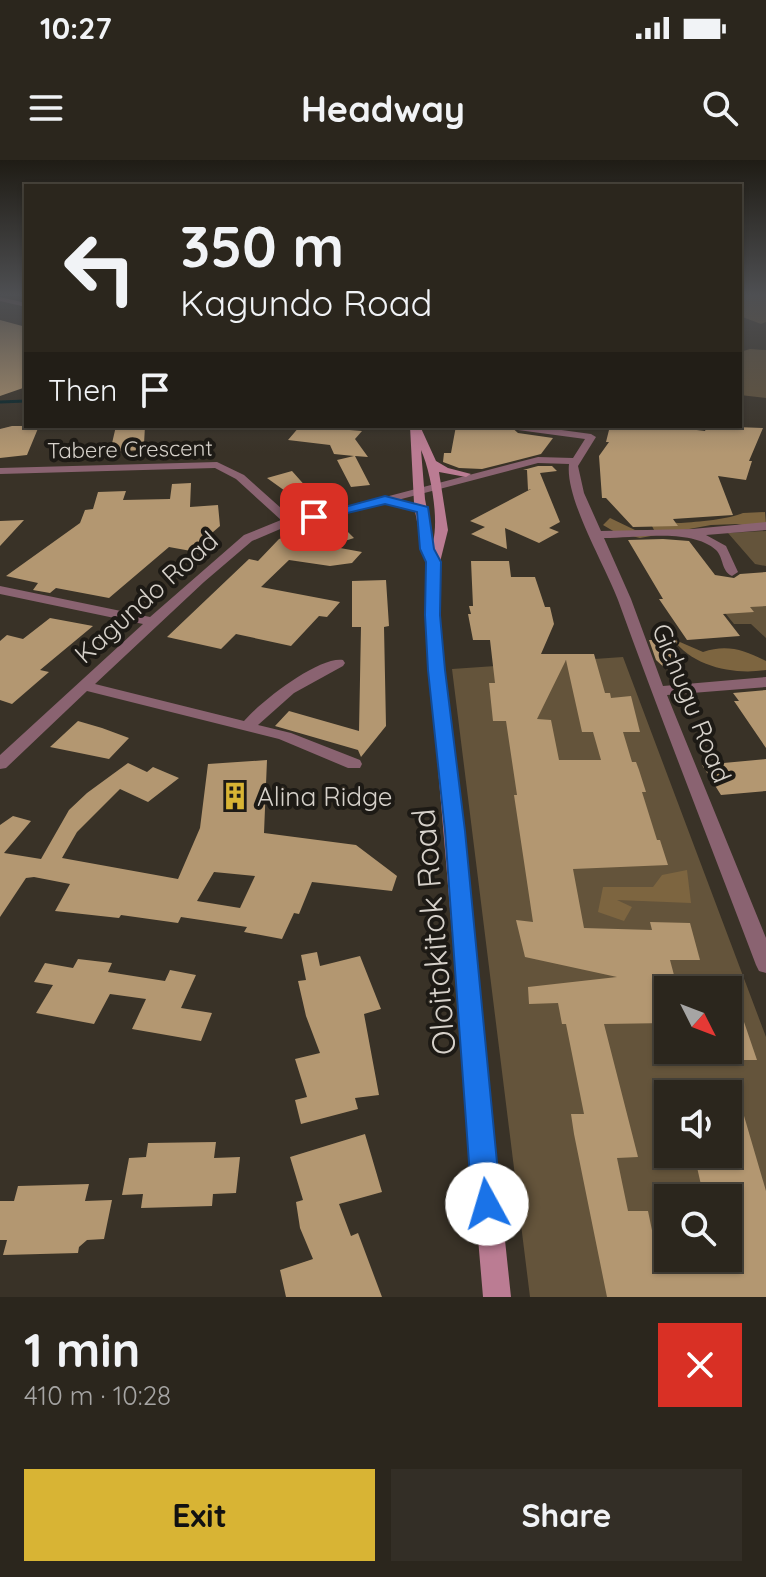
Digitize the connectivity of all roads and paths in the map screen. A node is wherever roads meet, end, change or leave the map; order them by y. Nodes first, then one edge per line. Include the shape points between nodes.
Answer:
1 (525, 428) edge
2 (595, 428) edge
3 (416, 429) edge
4 (591, 437) junction
5 (575, 461) junction
6 (432, 463) junction
7 (522, 464) junction
8 (0, 471) edge
9 (466, 474) junction
10 (435, 484) junction
11 (420, 488) junction
12 (385, 500) junction
13 (348, 508) junction
14 (423, 509) junction
15 (289, 521) junction
16 (766, 526) edge
17 (692, 533) junction
18 (597, 535) junction
19 (434, 562) junction
20 (732, 572) dead end
21 (0, 590) edge
22 (155, 622) junction
23 (338, 663) dead end
24 (766, 682) edge
25 (84, 686) junction
26 (657, 691) junction
27 (248, 727) junction
28 (0, 764) edge
29 (354, 764) dead end
30 (766, 965) edge
31 (497, 1297) edge

1 - 4 street
2 - 4 street
3 - 6 main road, Oloitokitok Road
3 - 11 main road, Oloitokitok Road
4 - 5 street
5 - 7 street via 553,458
5 - 18 street, Gichugu Road via 575,482
6 - 9 main road
6 - 10 main road, Oloitokitok Road
7 - 9 street
7 - 10 street
8 - 15 street, Tabere Crescent via 217,465 240,477
9 - 10 street
10 - 11 street
10 - 19 main road, Oloitokitok Road via 442,530
11 - 12 street, Kagundo Road
11 - 13 street, Kagundo Road
11 - 14 main road, Oloitokitok Road
12 - 13 street, Kagundo Road
12 - 14 main road
13 - 15 street, Kagundo Road
14 - 19 main road, Oloitokitok Road via 427,549
15 - 22 street, Kagundo Road via 248,538
16 - 17 street
17 - 18 street
17 - 20 street via 722,549
18 - 26 street, Gichugu Road
19 - 31 main road, Oloitokitok Road via 436,656
21 - 22 street
22 - 25 street, Kagundo Road
23 - 27 street via 280,694
24 - 26 street
25 - 27 street
25 - 28 street, Kagundo Road
26 - 30 street, Gichugu Road
27 - 29 street

